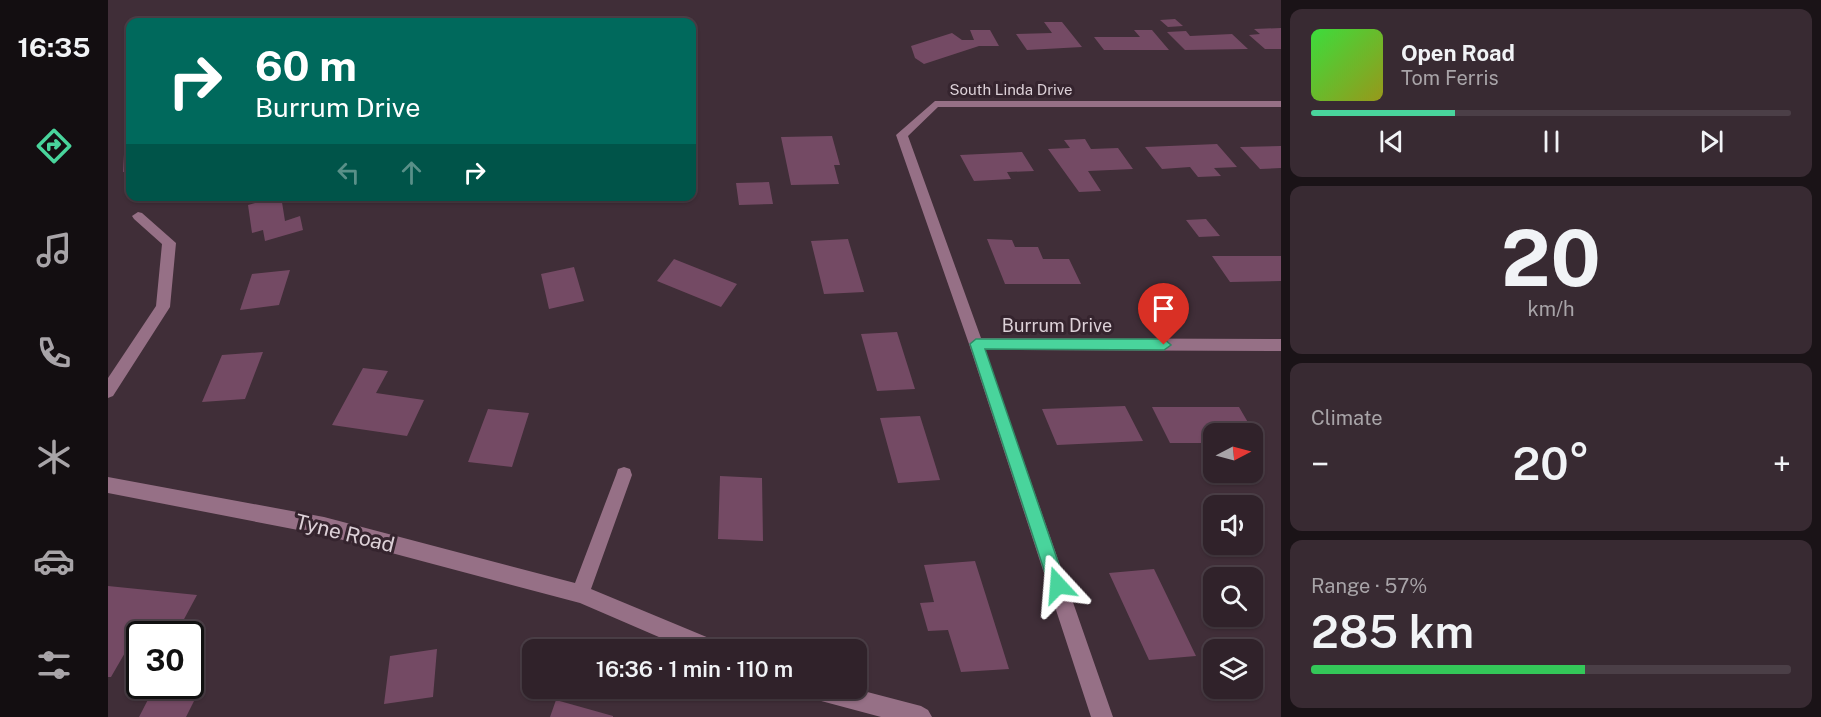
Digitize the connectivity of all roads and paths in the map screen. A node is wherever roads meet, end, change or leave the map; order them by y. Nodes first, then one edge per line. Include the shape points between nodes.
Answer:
1 (1281, 104) edge
2 (138, 216) dead end
3 (976, 344) junction
4 (1281, 345) edge
5 (108, 391) edge
6 (624, 475) dead end
7 (108, 485) edge
8 (579, 594) junction
9 (687, 639) edge
10 (852, 699) edge
11 (921, 717) edge
12 (1102, 717) edge

1 - 3 street, South Linda Drive via 935,104 902,135
2 - 5 street via 169,243 163,307
3 - 4 street, Burrum Drive
3 - 12 street
6 - 8 street
7 - 8 street, Tyne Road via 324,526
8 - 9 street, Tyne Road
10 - 11 street

